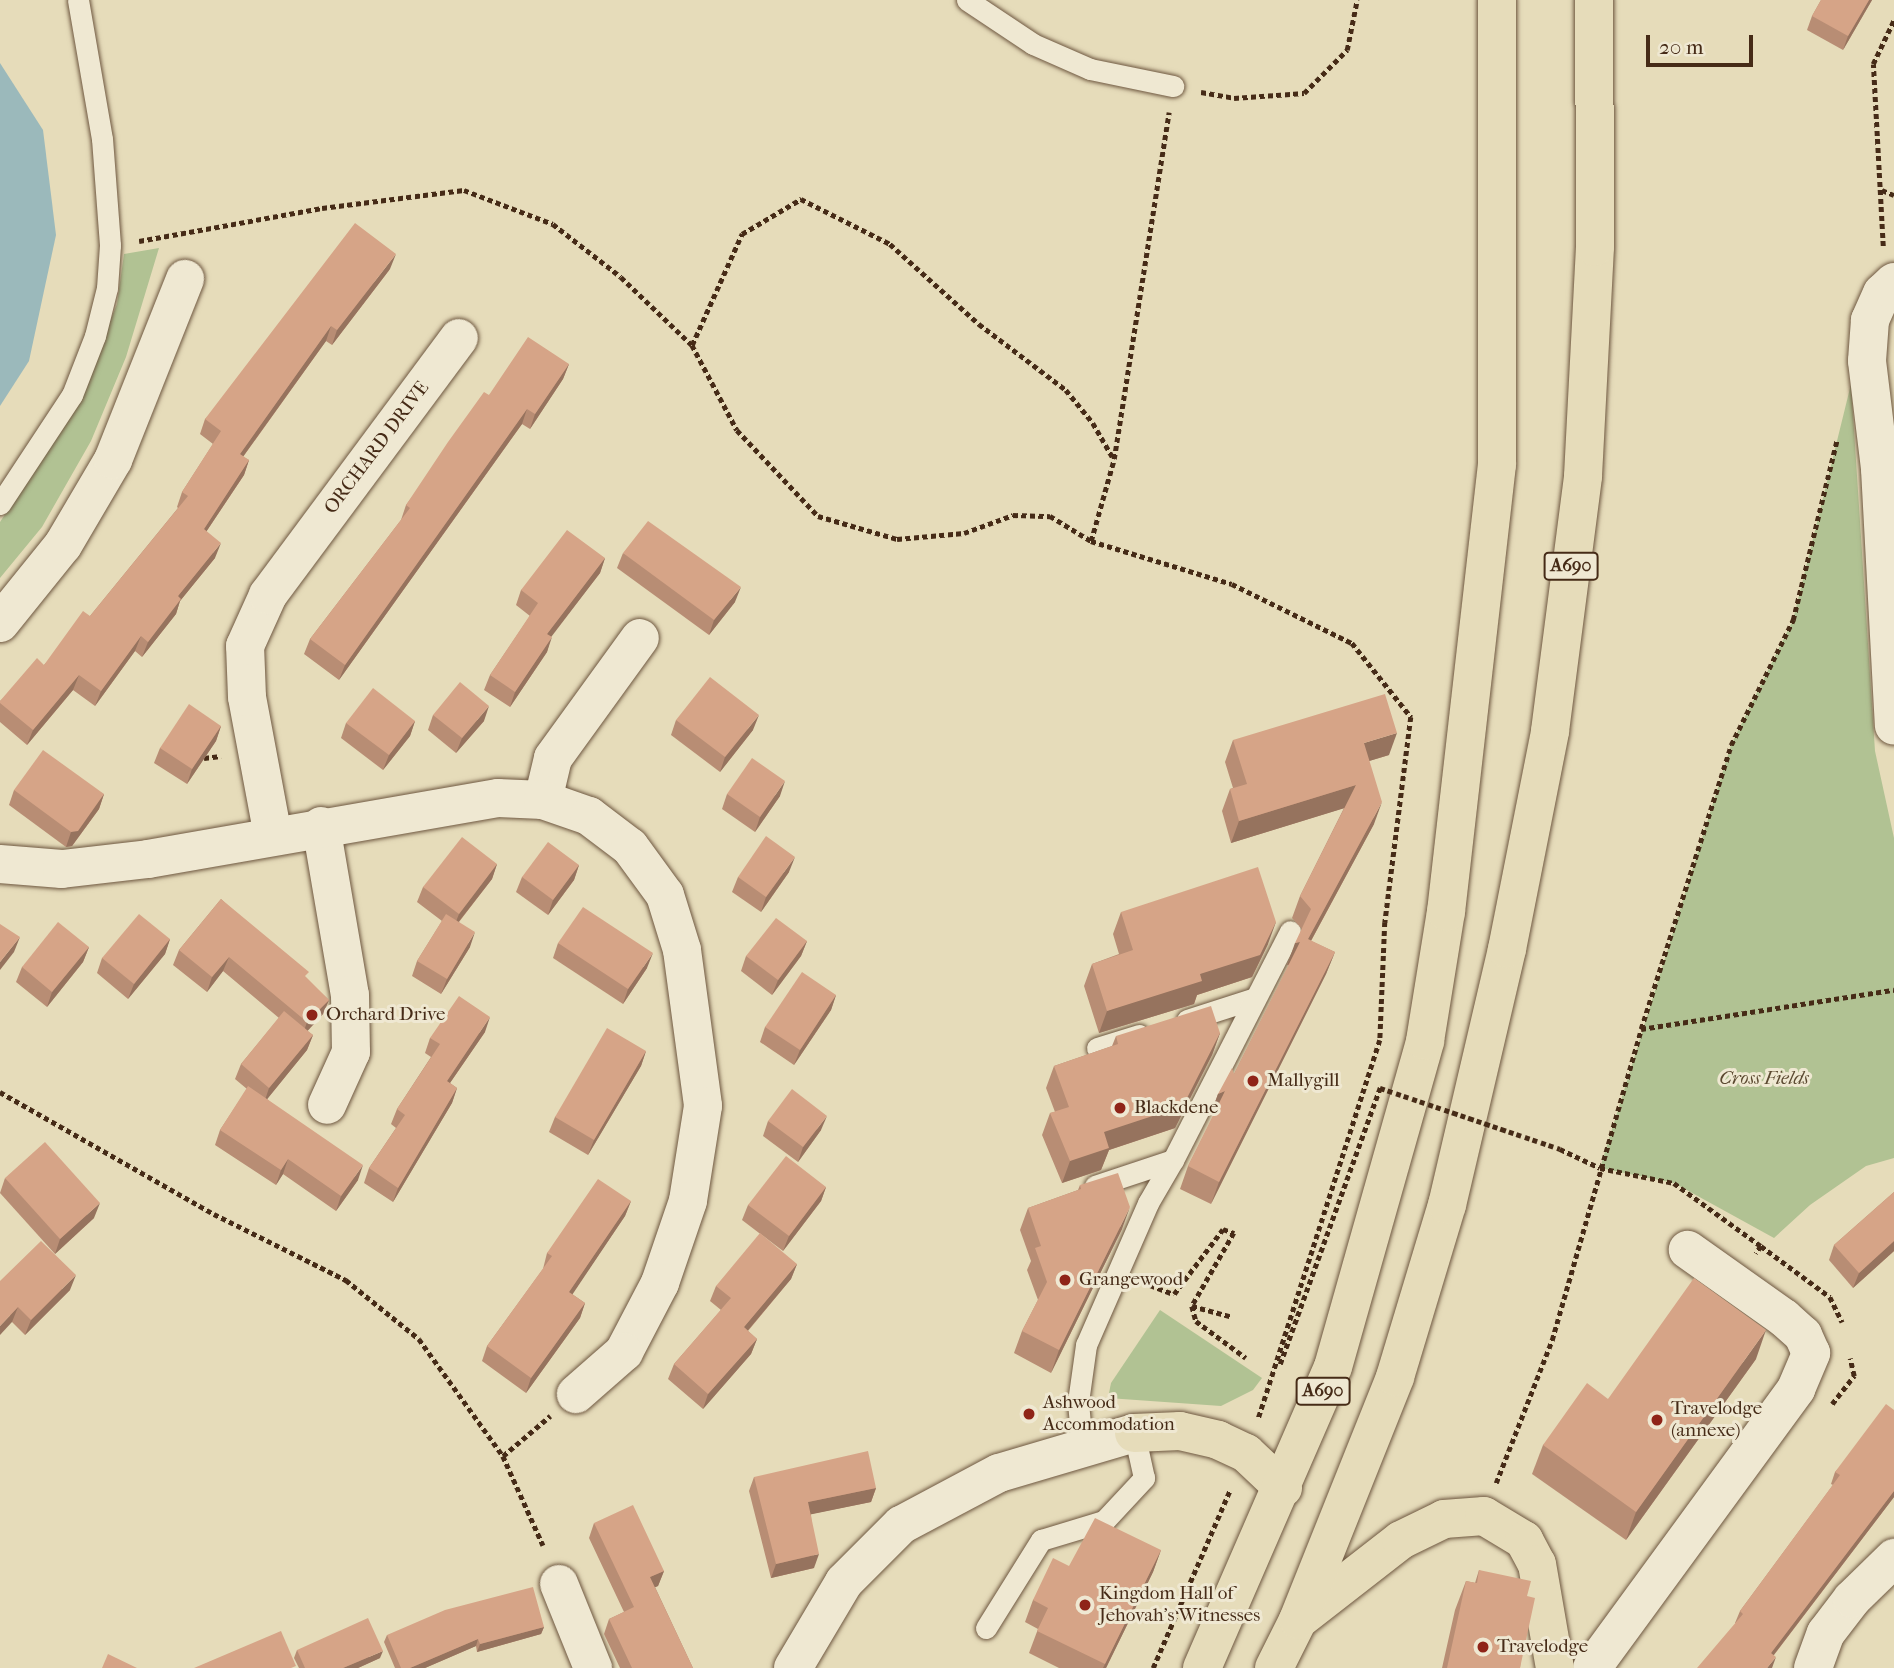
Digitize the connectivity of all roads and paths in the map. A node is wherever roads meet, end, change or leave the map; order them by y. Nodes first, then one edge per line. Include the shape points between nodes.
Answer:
1 (78, 0) edge
2 (967, 0) edge
3 (1357, 0) edge
4 (1497, 0) edge
5 (1594, 0) edge
6 (1894, 20) edge
7 (1173, 86) junction
8 (1881, 190) junction
9 (1894, 195) edge
10 (110, 246) junction
11 (185, 279) dead end
12 (1888, 287) edge
13 (459, 338) dead end
14 (692, 345) junction
15 (1838, 437) dead end
16 (1114, 459) junction
17 (0, 504) edge
18 (1091, 541) junction
19 (0, 623) edge
20 (640, 638) dead end
21 (1894, 726) edge
22 (543, 800) junction
23 (321, 826) junction
24 (273, 836) junction
25 (0, 863) edge
26 (1290, 931) dead end
27 (1894, 990) edge
28 (1255, 998) junction
29 (1641, 1029) junction
30 (1097, 1048) edge
31 (0, 1092) edge
32 (327, 1105) dead end
33 (1173, 1160) junction
34 (1600, 1168) junction
35 (1077, 1192) edge
36 (1688, 1250) dead end
37 (1118, 1273) junction
38 (1192, 1306) junction
39 (1233, 1317) dead end
40 (1246, 1359) dead end
41 (1280, 1364) junction
42 (576, 1394) joint
43 (1134, 1433) junction
44 (1082, 1446) junction
45 (1246, 1453) junction
46 (502, 1456) junction
47 (1283, 1488) junction
48 (1484, 1516) junction
49 (543, 1545) dead end
50 (1894, 1558) edge
51 (559, 1584) dead end
52 (1298, 1620) junction
53 (986, 1628) dead end
54 (593, 1668) edge
55 (793, 1668) edge
56 (1153, 1668) edge
57 (1202, 1668) edge
58 (1274, 1668) edge
59 (1555, 1668) edge
60 (1592, 1668) edge
61 (1813, 1668) edge

1 - 10 lane via 102,139
2 - 7 lane via 1033,44 1090,69
3 - 7 path via 1347,50 1304,93 1234,98
4 - 47 highway, A690 via 1497,465 1446,912 1425,1041 1334,1367
5 - 52 highway, A690 via 1595,247 1583,476 1550,731 1507,949 1447,1205 1395,1377
6 - 8 path via 1873,64
7 - 16 path
8 - 9 path
8 - 12 path
10 - 14 path via 322,208 464,190 553,224 621,277
10 - 17 lane via 95,337 72,395
11 - 19 street via 113,460 63,545
12 - 21 street via 1870,320 1867,361 1880,469
13 - 24 street, ORCHARD DRIVE via 268,595 245,646 247,696
14 - 16 path via 742,234 801,199 890,244 979,324 1066,390 1094,423
14 - 18 path via 737,430 818,516 897,539 964,533 1013,515 1050,516
15 - 29 path via 1793,621 1731,745
16 - 18 path
18 - 41 path via 1232,584 1352,643 1411,717 1385,922 1380,1040 1295,1299
20 - 22 street via 553,758
22 - 23 street via 498,798
22 - 42 street via 589,816 630,847 664,895 682,950 703,1106 688,1202 660,1283 624,1352
23 - 24 street
23 - 32 street via 350,995 351,1052
24 - 25 street via 62,869
26 - 28 lane
27 - 29 path
28 - 30 lane
28 - 33 lane
29 - 34 path
31 - 46 path via 214,1214 346,1280 419,1339
33 - 35 lane
33 - 37 lane via 1148,1203
34 - 41 path, bridge via 1560,1149 1380,1088
34 - 48 path via 1552,1340
36 - 60 street via 1784,1318 1803,1335 1811,1353 1796,1389
37 - 38 path via 1174,1294 1223,1229 1234,1233
37 - 44 lane via 1086,1345 1078,1402
38 - 39 path
38 - 40 path via 1196,1321
41 - 45 path
42 - 46 path
43 - 44 street
43 - 45 highway via 1180,1431
43 - 53 lane via 1144,1478 1104,1521 1041,1540
44 - 55 street via 999,1473 901,1525 844,1582
45 - 47 highway
45 - 56 path
46 - 49 path
47 - 57 highway, A690
48 - 52 highway via 1444,1519 1401,1541
48 - 59 highway via 1524,1540 1537,1564
50 - 61 street via 1852,1599 1826,1633
51 - 54 street
52 - 58 highway, A690

